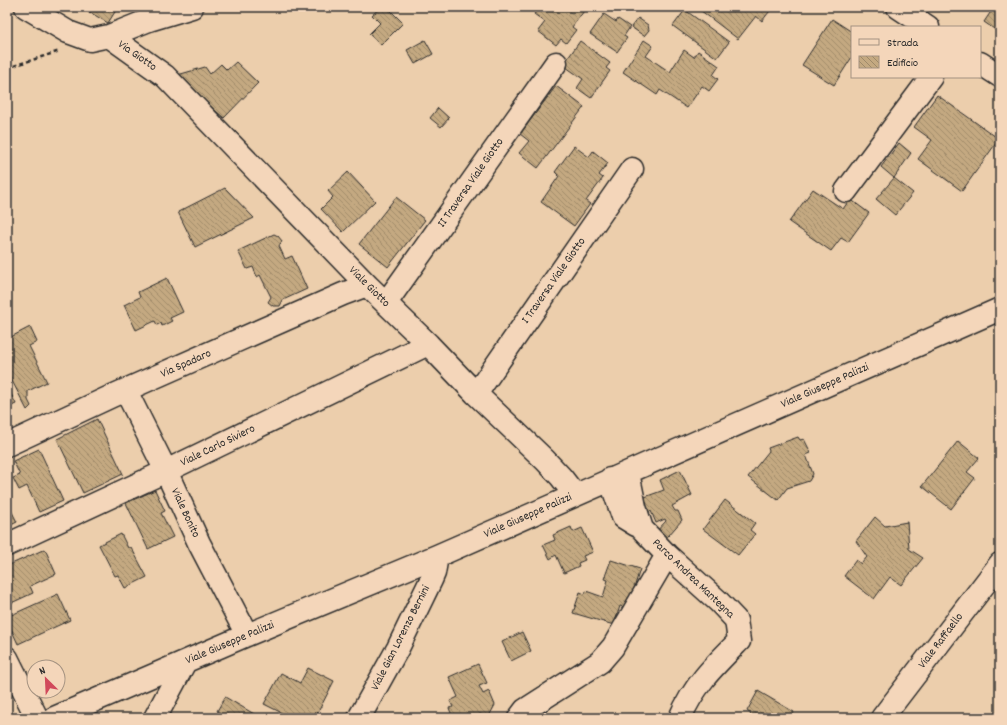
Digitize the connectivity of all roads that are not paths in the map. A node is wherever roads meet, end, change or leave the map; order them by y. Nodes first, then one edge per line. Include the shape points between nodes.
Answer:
1 (26, 7) edge
2 (192, 7) edge
3 (898, 7) edge
4 (926, 26) edge
5 (99, 38) junction
6 (556, 63) dead end
7 (981, 64) edge
8 (165, 76) joint
9 (1000, 76) edge
10 (930, 78) edge
11 (632, 169) dead end
12 (846, 191) dead end
13 (367, 285) junction
14 (386, 303) junction
15 (1000, 309) edge
16 (428, 344) junction
17 (126, 391) junction
18 (476, 394) junction
19 (7, 445) edge
20 (166, 472) junction
21 (619, 476) junction
22 (575, 495) junction
23 (7, 545) edge
24 (667, 555) junction
25 (437, 556) junction
26 (1000, 564) edge
27 (247, 635) junction
28 (7, 658) edge
29 (185, 662) junction
30 (37, 718) edge
31 (54, 718) edge
32 (155, 718) edge
33 (359, 718) edge
34 (519, 718) edge
35 (680, 718) edge
36 (882, 718) edge

1 - 5 street, Via Giotto via 68,32
2 - 5 street
3 - 4 street
5 - 8 street, Via Giotto
6 - 14 street, II Traversa Viale Giotto
7 - 9 street
8 - 13 street, Viale Giotto
10 - 12 street
11 - 18 street, I Traversa Viale Giotto
13 - 14 street, Viale Giotto
13 - 17 street, Via Spadaro
14 - 16 street, Viale Giotto
15 - 21 street, Viale Giuseppe Palizzi
16 - 18 street, Viale Giotto
16 - 20 street, Viale Carlo Siviero
17 - 19 street, Via Spadaro
17 - 20 street, Viale Bonito
18 - 22 street, Viale Giotto via 545,460
20 - 23 street, Viale Carlo Siviero
20 - 27 street, Viale Bonito via 199,543
21 - 22 street, Viale Giuseppe Palizzi
21 - 24 street, Parco Andrea Mantegna via 635,507 642,528
22 - 25 street, Viale Giuseppe Palizzi
24 - 34 street via 613,647 600,662 525,710
24 - 35 street, Parco Andrea Mantegna via 736,620 739,641 704,677 685,705
25 - 27 street, Viale Giuseppe Palizzi
25 - 33 street, Viale Gian Lorenzo Bernini via 431,580 398,648
26 - 36 street, Viale Raffaello
27 - 29 street, Viale Giuseppe Palizzi
28 - 30 street
29 - 31 street, Viale Giuseppe Palizzi
29 - 32 street

